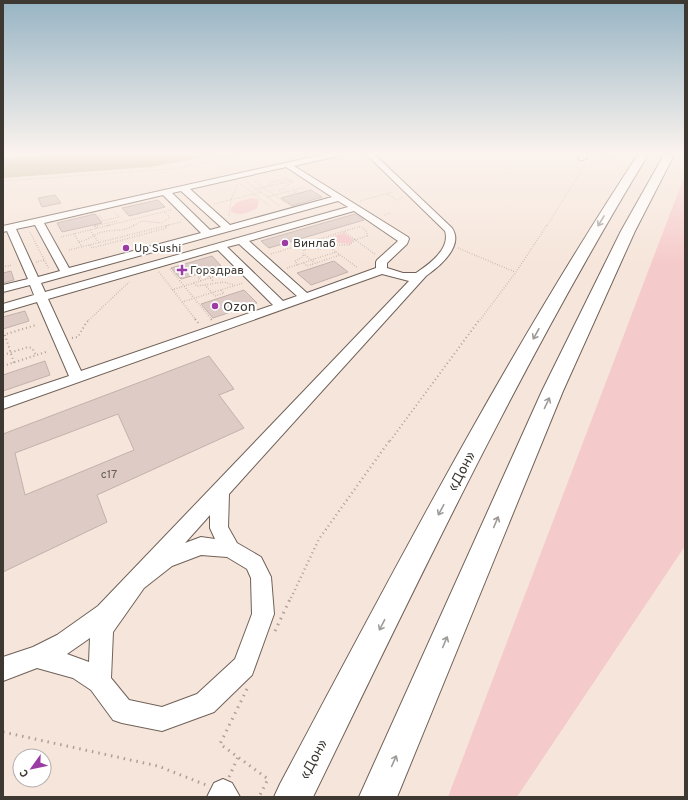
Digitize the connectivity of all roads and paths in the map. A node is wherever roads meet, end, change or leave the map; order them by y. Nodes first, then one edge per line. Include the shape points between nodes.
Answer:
1 (173, 190) edge
2 (187, 190) edge
3 (234, 190) edge
4 (248, 190) edge
5 (267, 190) edge
6 (292, 190) edge
7 (293, 190) edge
8 (327, 190) edge
9 (408, 190) edge
10 (570, 190) edge
11 (621, 190) edge
12 (655, 190) edge
13 (165, 192) junction
14 (261, 192) joint
15 (286, 192) junction
16 (393, 192) dead end
17 (281, 193) joint
18 (253, 194) junction
19 (387, 194) junction
20 (274, 195) junction
21 (267, 196) junction
22 (339, 198) junction
23 (231, 200) junction
24 (397, 200) dead end
25 (356, 204) junction
26 (209, 205) dead end
27 (279, 206) dead end
28 (291, 207) dead end
29 (272, 208) dead end
30 (112, 209) dead end
31 (168, 211) dead end
32 (164, 212) junction
33 (97, 213) dead end
34 (391, 213) dead end
35 (111, 214) dead end
36 (229, 216) dead end
37 (381, 216) dead end
38 (115, 218) junction
39 (129, 220) junction
40 (38, 221) junction
41 (117, 221) junction
42 (150, 222) junction
43 (179, 222) dead end
44 (119, 223) junction
45 (158, 223) junction
46 (365, 225) dead end
47 (107, 226) junction
48 (134, 226) junction
49 (165, 226) junction
50 (361, 226) junction
51 (161, 227) junction
52 (7, 228) edge
53 (97, 228) junction
54 (155, 228) junction
55 (228, 228) junction
56 (29, 229) dead end
57 (90, 230) junction
58 (112, 230) junction
59 (124, 230) junction
60 (157, 231) junction
61 (344, 232) junction
62 (74, 234) junction
63 (208, 234) junction
64 (128, 235) junction
65 (94, 236) junction
66 (61, 237) dead end
67 (130, 238) junction
68 (319, 239) junction
69 (241, 240) junction
70 (355, 240) junction
71 (79, 242) junction
72 (99, 243) junction
73 (450, 244) junction
74 (90, 245) junction
75 (100, 245) junction
76 (300, 245) junction
77 (220, 246) junction
78 (327, 246) junction
79 (82, 247) junction
80 (306, 249) junction
81 (69, 250) dead end
82 (336, 252) junction
83 (274, 253) dead end
84 (304, 254) junction
85 (340, 255) junction
86 (379, 258) dead end
87 (311, 260) junction
88 (304, 263) junction
89 (315, 263) junction
90 (12, 265) dead end
91 (298, 265) junction
92 (168, 266) dead end
93 (145, 267) junction
94 (3, 268) edge
95 (287, 268) dead end
96 (157, 270) dead end
97 (360, 270) dead end
98 (382, 270) junction
99 (232, 271) dead end
100 (66, 272) junction
101 (516, 272) junction
102 (422, 274) junction
103 (52, 276) junction
104 (210, 278) junction
105 (34, 281) junction
106 (201, 281) junction
107 (214, 282) junction
108 (194, 283) junction
109 (243, 283) dead end
110 (234, 285) junction
111 (184, 286) junction
112 (205, 286) junction
113 (3, 289) edge
114 (172, 290) junction
115 (221, 290) junction
116 (212, 293) junction
117 (41, 297) junction
118 (305, 297) junction
119 (194, 298) junction
120 (182, 302) junction
121 (281, 306) junction
122 (3, 308) edge
123 (213, 321) dead end
124 (36, 326) dead end
125 (201, 326) dead end
126 (4, 335) edge
127 (61, 342) junction
128 (46, 352) dead end
129 (11, 353) junction
130 (3, 355) edge
131 (36, 355) junction
132 (14, 362) junction
133 (3, 366) edge
134 (77, 378) junction
135 (3, 404) edge
136 (220, 492) junction
137 (230, 549) junction
138 (137, 581) junction
139 (272, 638) dead end
140 (37, 657) junction
141 (3, 669) edge
142 (99, 682) junction
143 (248, 687) dead end
144 (3, 732) edge
145 (238, 756) junction
146 (286, 790) edge
147 (223, 795) edge
148 (259, 797) edge
149 (378, 797) edge

1 - 13 street
2 - 55 street
3 - 23 path
4 - 18 path
5 - 20 path
6 - 15 path
7 - 15 path via 297,192
8 - 22 street
9 - 73 street via 449,230
10 - 101 path
11 -> 146 highway, «Дон» via 496,403
149 -> 12 highway via 536,428 622,243
13 - 40 street
13 - 63 street
14 - 18 path
14 - 21 path
15 - 17 path
16 - 19 path
17 - 20 path
18 - 23 path
18 - 29 path
19 - 24 path
19 - 25 path
20 - 21 path
20 - 28 path
21 - 27 path
22 - 25 street
22 - 55 street
23 - 26 path
23 - 36 path
25 - 69 street
25 - 98 street via 404,239 380,262
30 - 38 path via 119,217
31 - 32 path
32 - 39 path
32 - 45 path via 170,217
33 - 38 path via 103,221
34 - 37 path
35 - 38 path
38 - 41 path
39 - 44 path
39 - 48 path
40 - 52 street
40 - 100 street
41 - 44 path
41 - 53 path via 95,226
42 - 45 path
42 - 48 path via 139,222
42 - 54 path
43 - 49 path
44 - 47 path
45 - 51 path
46 - 50 path
47 - 53 path
47 - 58 path
48 - 59 path
49 - 51 path
49 - 60 path via 167,228
50 - 61 path
50 - 70 path via 368,236
51 - 54 path
52 - 105 street
53 - 57 path
54 - 60 path
54 - 64 path
55 - 63 street
56 - 103 path
57 - 62 path
57 - 65 path
58 - 59 path
58 - 65 path
59 - 64 path
60 - 67 path
61 - 68 path
61 - 70 path
62 - 66 path
62 - 71 path
63 - 100 street
64 - 67 path
64 - 72 path
65 - 71 path
65 - 72 path
67 - 75 path
68 - 76 path
68 - 78 path
69 - 77 street
69 - 118 street
70 - 78 path via 349,245
70 - 86 path
71 - 79 path
72 - 74 path
72 - 75 path
73 - 101 path
73 - 102 street
74 - 75 path via 92,248
74 - 79 path
76 - 80 path
76 - 83 path
77 - 93 street
77 - 121 street
78 - 80 path via 321,250
78 - 82 path
79 - 81 path
80 - 84 path
82 - 85 path
82 - 87 path
84 - 87 path
84 - 91 path via 294,261
85 - 89 path
85 - 97 path
87 - 88 path
87 - 89 path
88 - 89 path via 308,266
88 - 91 path
90 - 94 path
91 - 95 path
92 - 111 path
93 - 117 street
93 - 127 path via 86,323 78,336
96 - 114 path
98 - 102 street via 410,277
98 - 118 street
99 - 104 path
100 - 103 street
101 - 139 path via 319,539
102 - 136 street
103 - 105 street
104 - 106 path
104 - 106 path via 207,274 198,277
104 - 107 path
105 - 113 street
105 - 117 street
106 - 108 path
107 - 110 path via 228,282
107 - 112 path
108 - 111 path
108 - 112 path via 197,286
109 - 110 path
110 - 115 path
111 - 114 path
111 - 119 path
112 - 116 path
114 - 120 path
115 - 116 path
115 - 116 path via 224,293 214,296
116 - 119 path
117 - 122 street
117 - 127 street
118 - 121 street
119 - 120 path
119 - 123 path
120 - 125 path
121 - 134 street
124 - 126 path
126 - 129 path
127 - 134 street
128 - 131 path
129 - 130 path
129 - 131 path via 28,347 32,348
129 - 132 path
131 - 132 path
132 - 133 path
134 - 135 street
136 - 137 street via 219,528
136 - 138 street
137 - 138 street via 201,546 165,559
137 - 142 street via 254,563 261,577 262,614 244,667 205,703 162,719 122,711
138 - 140 street via 106,614 65,643
138 - 142 street via 102,629
140 - 141 street
140 - 142 street via 78,668
143 - 145 path via 220,744
144 - 147 path via 158,766
145 - 146 path
145 - 147 path
146 - 148 path

